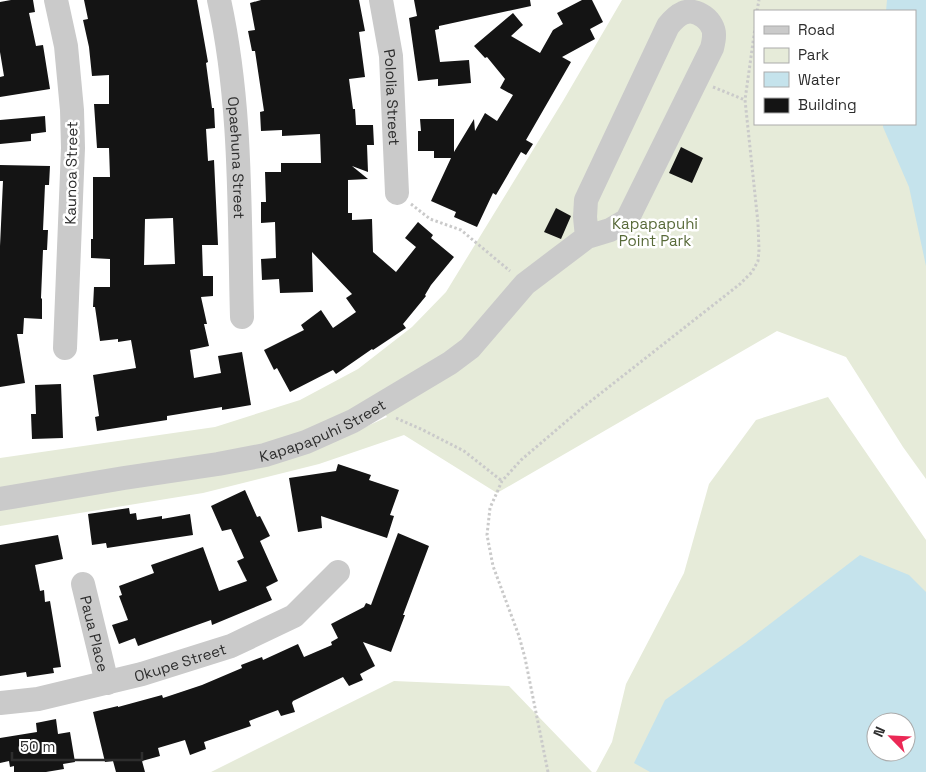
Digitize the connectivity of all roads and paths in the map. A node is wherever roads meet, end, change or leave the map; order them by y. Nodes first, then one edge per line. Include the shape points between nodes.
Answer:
1 (56, 0) edge
2 (220, 0) edge
3 (382, 0) edge
4 (754, 35) edge
5 (696, 80) junction
6 (745, 100) junction
7 (398, 193) joint
8 (587, 236) junction
9 (525, 284) junction
10 (242, 317) dead end
11 (65, 348) dead end
12 (393, 417) dead end
13 (502, 481) junction
14 (0, 499) edge
15 (338, 572) dead end
16 (83, 584) dead end
17 (107, 683) junction
18 (0, 703) edge
19 (548, 772) edge

1 - 11 street, Kaunoa Street via 66,46 73,148
2 - 10 street, Opaehuna Street via 234,81
3 - 7 street, Pololia Street via 391,56
4 - 6 path
5 - 6 path
5 - 8 street via 628,220 610,230
5 - 8 street via 712,48 715,34 705,17 685,12 668,26 586,200
6 - 13 path via 758,224 758,261 752,272 582,408 521,460
7 - 9 path via 430,219 461,230
8 - 9 street, Kapapapuhi Street
9 - 14 street, Kapapapuhi Street via 470,348 450,363 353,421 306,442 265,455 218,464
12 - 13 path via 464,451
13 - 19 path via 490,508 487,535 493,566 525,658
15 - 17 street, Okupe Street via 294,616 230,646
16 - 17 street, Paua Place
17 - 18 street, Okupe Street via 38,699

